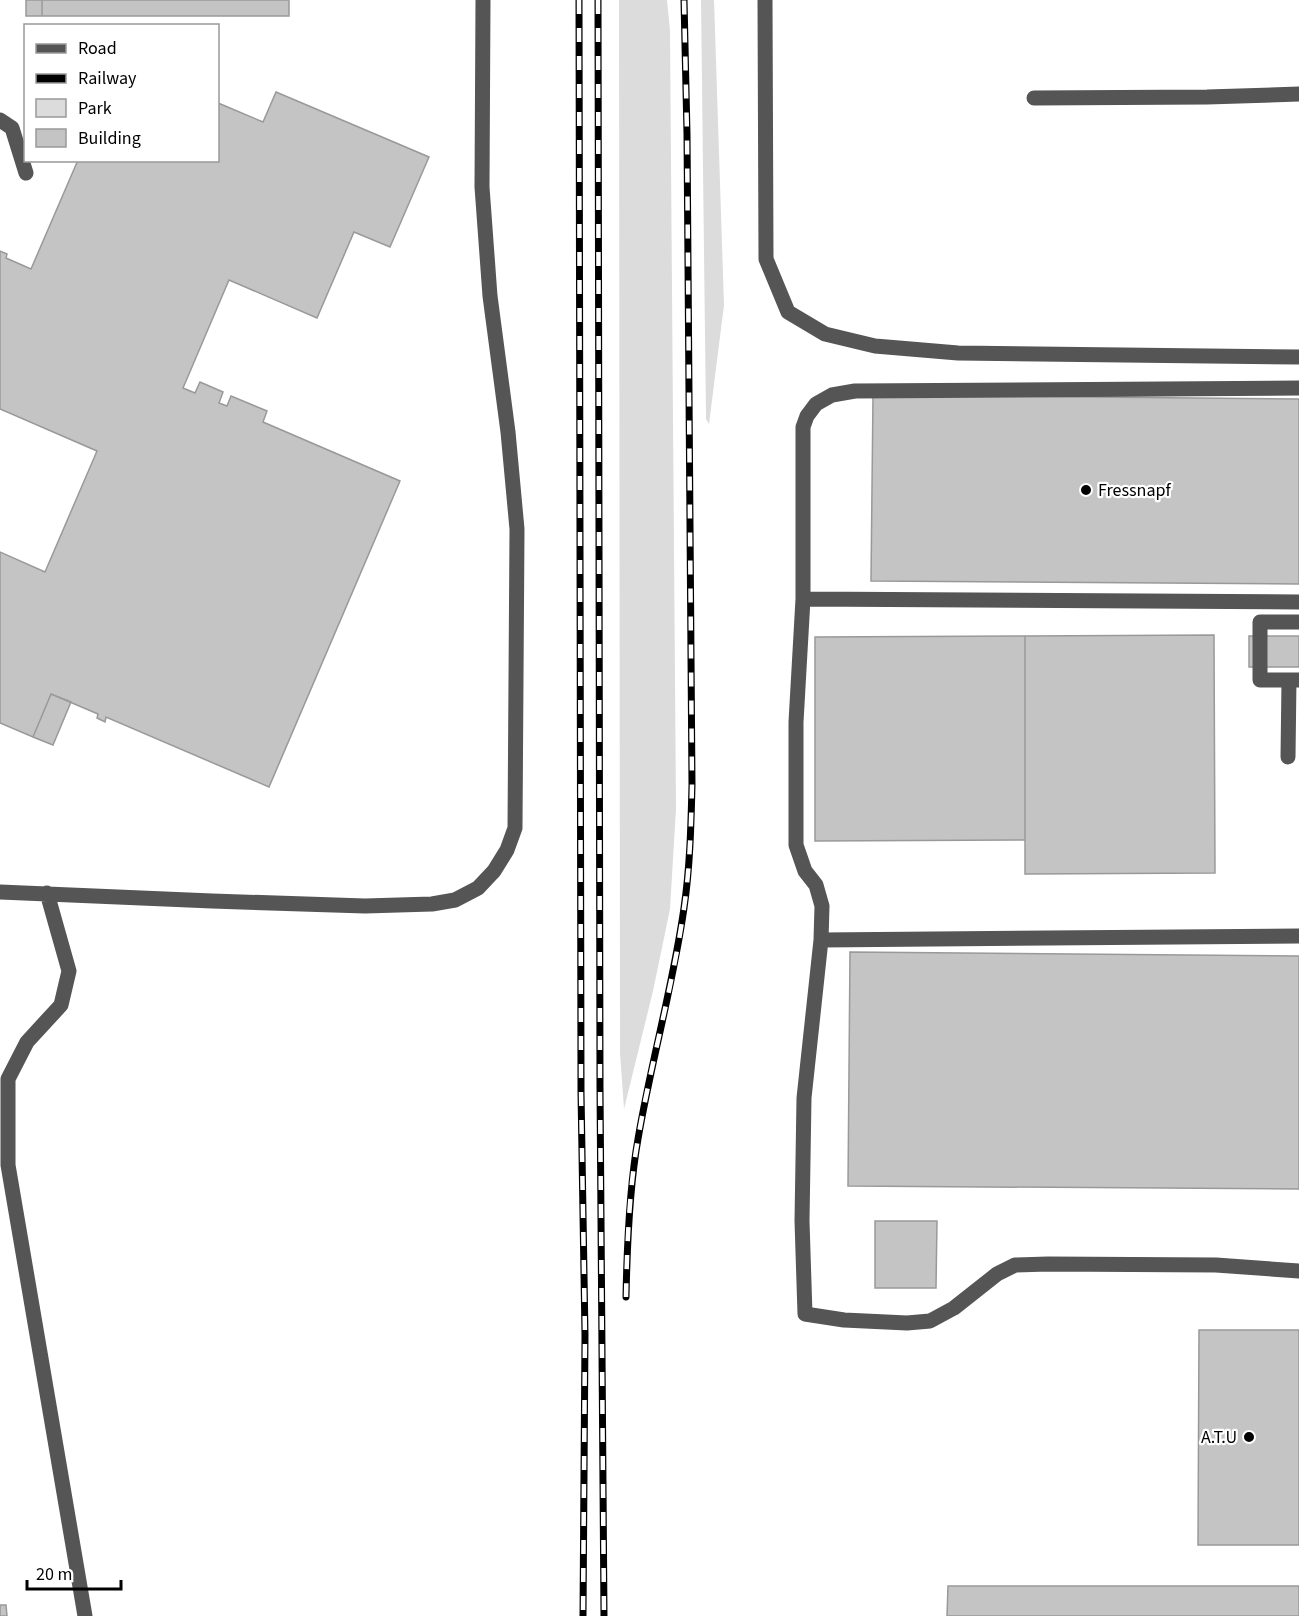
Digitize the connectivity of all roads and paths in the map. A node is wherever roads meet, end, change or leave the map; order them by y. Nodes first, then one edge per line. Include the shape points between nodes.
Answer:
1 (483, 0) edge
2 (765, 0) edge
3 (1299, 94) edge
4 (1034, 98) dead end
5 (0, 120) edge
6 (26, 173) dead end
7 (1299, 357) edge
8 (1299, 388) edge
9 (803, 599) junction
10 (1299, 602) edge
11 (1299, 622) edge
12 (1294, 680) edge
13 (1288, 757) dead end
14 (0, 892) edge
15 (47, 893) junction
16 (1299, 936) edge
17 (821, 940) junction
18 (1299, 1271) edge
19 (85, 1616) edge

1 - 15 street via 482,187 490,296 517,529 515,828 507,850 478,888 455,900 432,904 365,906
2 - 7 street via 766,258 788,312 825,334 876,346 958,353
3 - 4 street
5 - 6 street via 12,128
8 - 9 street via 918,389 832,395 816,404 803,427
9 - 10 street
9 - 17 street via 796,722 796,845 822,906
11 - 12 street via 1260,622 1260,680
12 - 13 street
14 - 15 street
15 - 19 street via 69,970 61,1005 27,1042 8,1079 8,1165
16 - 17 street
17 - 18 street via 804,1098 805,1314 844,1320 930,1322 1015,1265 1216,1266

